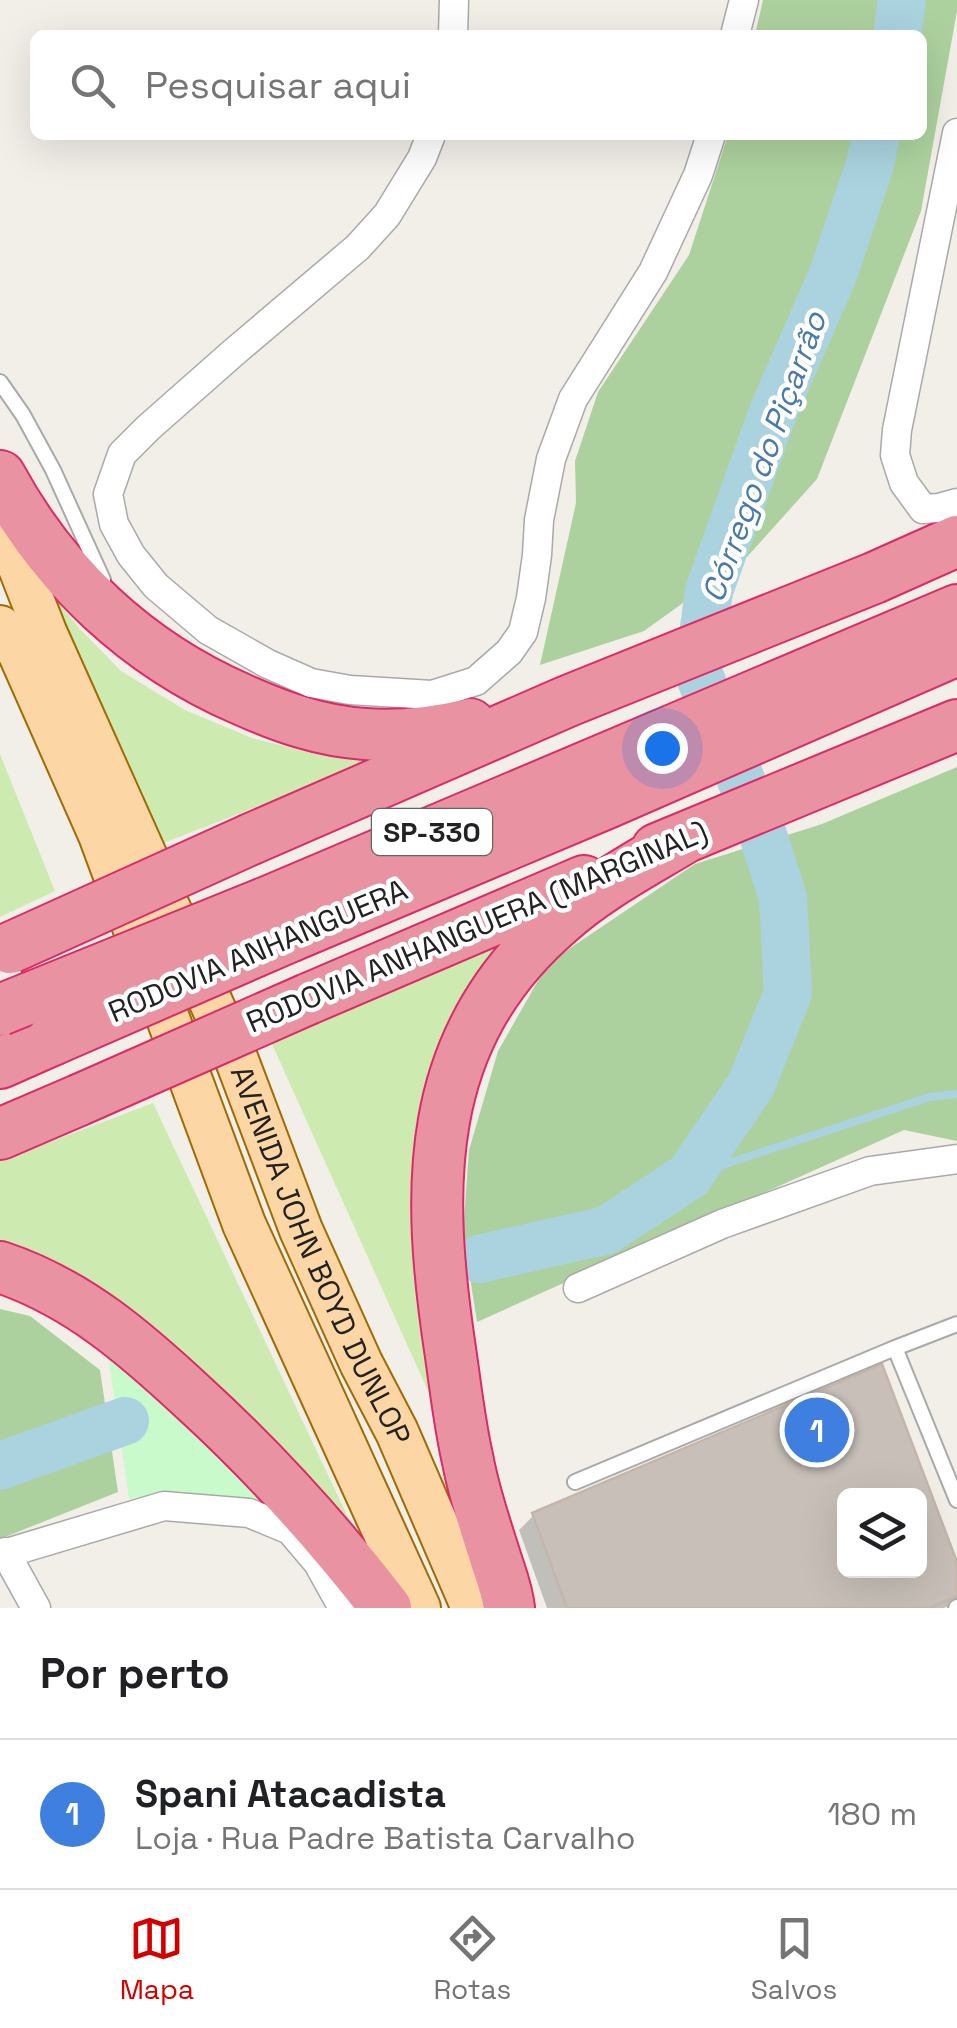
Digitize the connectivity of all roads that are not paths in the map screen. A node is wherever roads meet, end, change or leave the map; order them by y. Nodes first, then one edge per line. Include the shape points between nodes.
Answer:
1 (454, 0) edge
2 (744, 0) edge
3 (453, 30) edge
4 (737, 30) edge
5 (957, 133) edge
6 (429, 140) edge
7 (709, 140) edge
8 (0, 382) edge
9 (0, 476) edge
10 (957, 503) edge
11 (0, 518) edge
12 (957, 541) edge
13 (110, 591) dead end
14 (120, 606) dead end
15 (0, 627) edge
16 (943, 636) edge
17 (152, 651) junction
18 (568, 700) junction
19 (957, 725) edge
20 (708, 827) junction
21 (278, 920) junction
22 (5, 950) edge
23 (0, 1010) edge
24 (0, 1063) edge
25 (0, 1134) edge
26 (957, 1159) edge
27 (0, 1267) edge
28 (578, 1288) dead end
29 (957, 1324) edge
30 (895, 1348) junction
31 (397, 1432) junction
32 (575, 1482) dead end
33 (957, 1500) edge
34 (3, 1553) edge
35 (36, 1608) edge
36 (342, 1608) edge
37 (386, 1608) edge
38 (419, 1608) edge
39 (473, 1608) edge
40 (506, 1608) edge

1 - 3 street
2 - 4 street
5 - 10 street via 895,455 922,509
6 - 7 street via 387,215 358,247 148,428 122,454 108,494 114,524 156,586 208,630 310,683 432,694 476,681 509,652 523,632 551,459 572,399 653,272
8 - 13 lane via 53,470
9 - 17 highway via 66,571
11 - 31 main road, AVENIDA JOHN BOYD DUNLOP via 236,1058 300,1230
12 - 18 highway
14 - 17 lane
15 - 38 main road, AVENIDA JOHN BOYD DUNLOP via 19,652 100,835 244,1224
16 - 21 highway, RODOVIA ANHANGUERA / SP-330
17 - 18 highway via 276,715 348,733 416,734
18 - 22 highway, bridge
19 - 20 highway, RODOVIA ANHANGUERA (MARGINAL)
20 - 25 highway, RODOVIA ANHANGUERA (MARGINAL), bridge
20 - 40 highway via 579,905 524,956 478,1022 444,1114 436,1214 440,1284 467,1459
21 - 23 highway, RODOVIA ANHANGUERA / SP-330, bridge
21 - 24 highway, RODOVIA ANHANGUERA / SP-330, bridge
26 - 28 street via 870,1170 722,1224
27 - 37 highway via 80,1304 141,1348 278,1479
29 - 30 lane
30 - 32 lane
30 - 33 lane
31 - 39 main road, AVENIDA JOHN BOYD DUNLOP
31 - 40 main road
34 - 35 street
34 - 36 street via 164,1506 249,1513 290,1530

